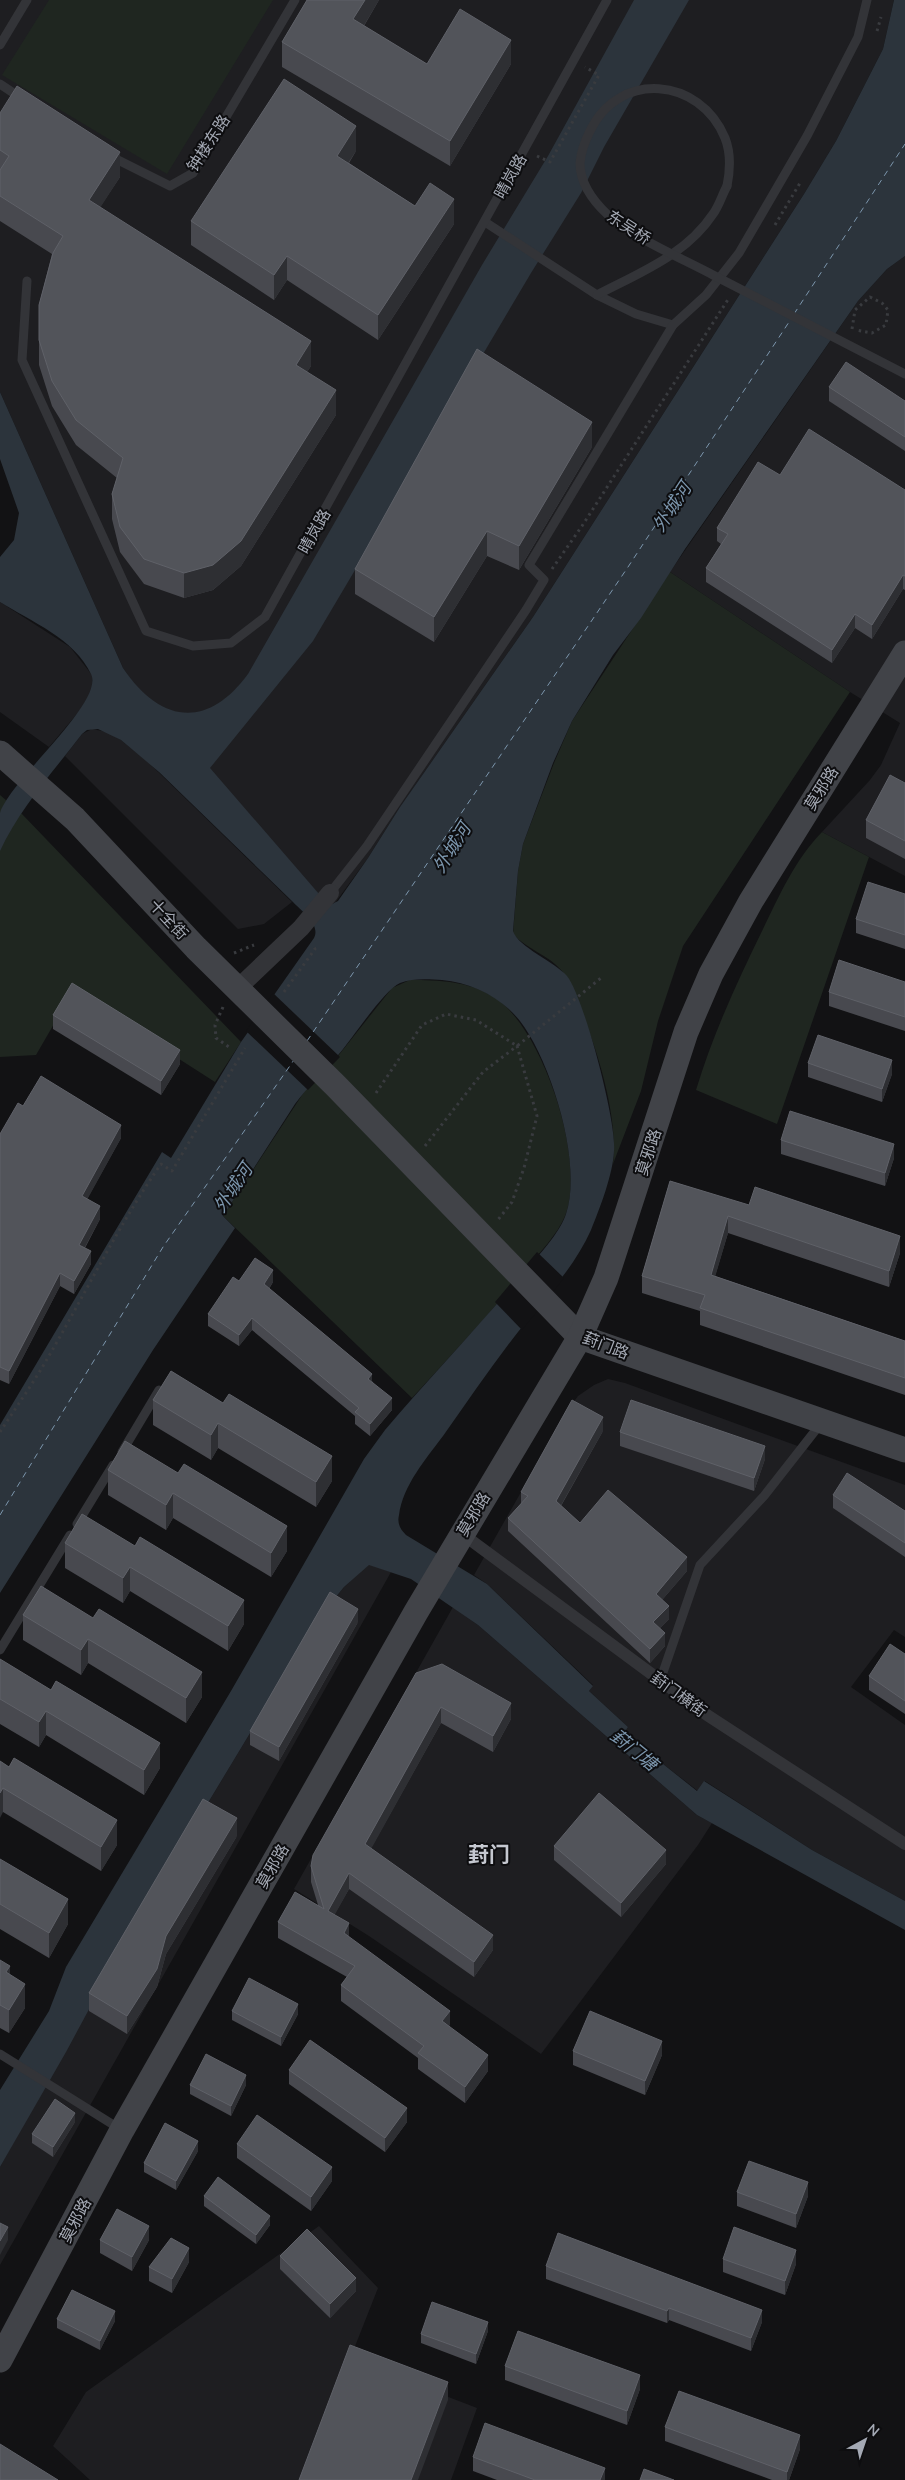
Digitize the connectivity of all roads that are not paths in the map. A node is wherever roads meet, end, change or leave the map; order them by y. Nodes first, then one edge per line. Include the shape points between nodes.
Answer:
1 (27, 0) edge
2 (295, 0) edge
3 (607, 0) edge
4 (867, 0) edge
5 (0, 45) edge
6 (0, 84) edge
7 (32, 105) edge
8 (105, 152) edge
9 (485, 222) junction
10 (27, 281) dead end
11 (597, 295) junction
12 (674, 325) junction
13 (905, 374) edge
14 (905, 653) edge
15 (0, 753) edge
16 (330, 893) joint
17 (242, 994) junction
18 (336, 1086) joint
19 (580, 1337) junction
20 (163, 1384) edge
21 (823, 1420) junction
22 (905, 1450) edge
23 (457, 1541) junction
24 (0, 1650) edge
25 (660, 1681) junction
26 (905, 1844) edge
27 (1, 2054) edge
28 (122, 2130) junction
29 (0, 2360) edge

1 - 5 lane
2 - 8 lane, 钟楼东路 via 193,173 170,186
3 - 9 lane, 晴岚路
4 - 12 lane via 858,37 807,136 739,253 706,295
6 - 7 lane
9 - 10 lane, 晴岚路 via 265,617 231,643 193,646 146,631 22,360
9 - 11 lane
11 - 12 lane via 636,314
11 - 13 lane, 东吴桥, bridge via 664,260 692,239 714,213 726,186 730,170 728,152 718,125 704,107 669,90 633,90 604,108 583,145 580,164 584,185 597,204 610,216 674,255
12 - 16 lane via 529,565 544,580 526,610 367,846
14 - 19 main road, 莫邪路 via 751,901 711,974 686,1032 606,1278
15 - 17 main road, 十全街 via 75,819
16 - 17 street
17 - 18 main road, 十全街
18 - 19 main road, 葑门路
19 - 21 main road, 葑门路
19 - 23 main road, 莫邪路
20 - 24 lane
21 - 22 main road, 葑门路
21 - 25 lane via 764,1496 700,1565
23 - 25 street, 葑门横街
23 - 28 main road, 莫邪路
25 - 26 street, 葑门横街
27 - 28 lane
28 - 29 main road, 莫邪路

